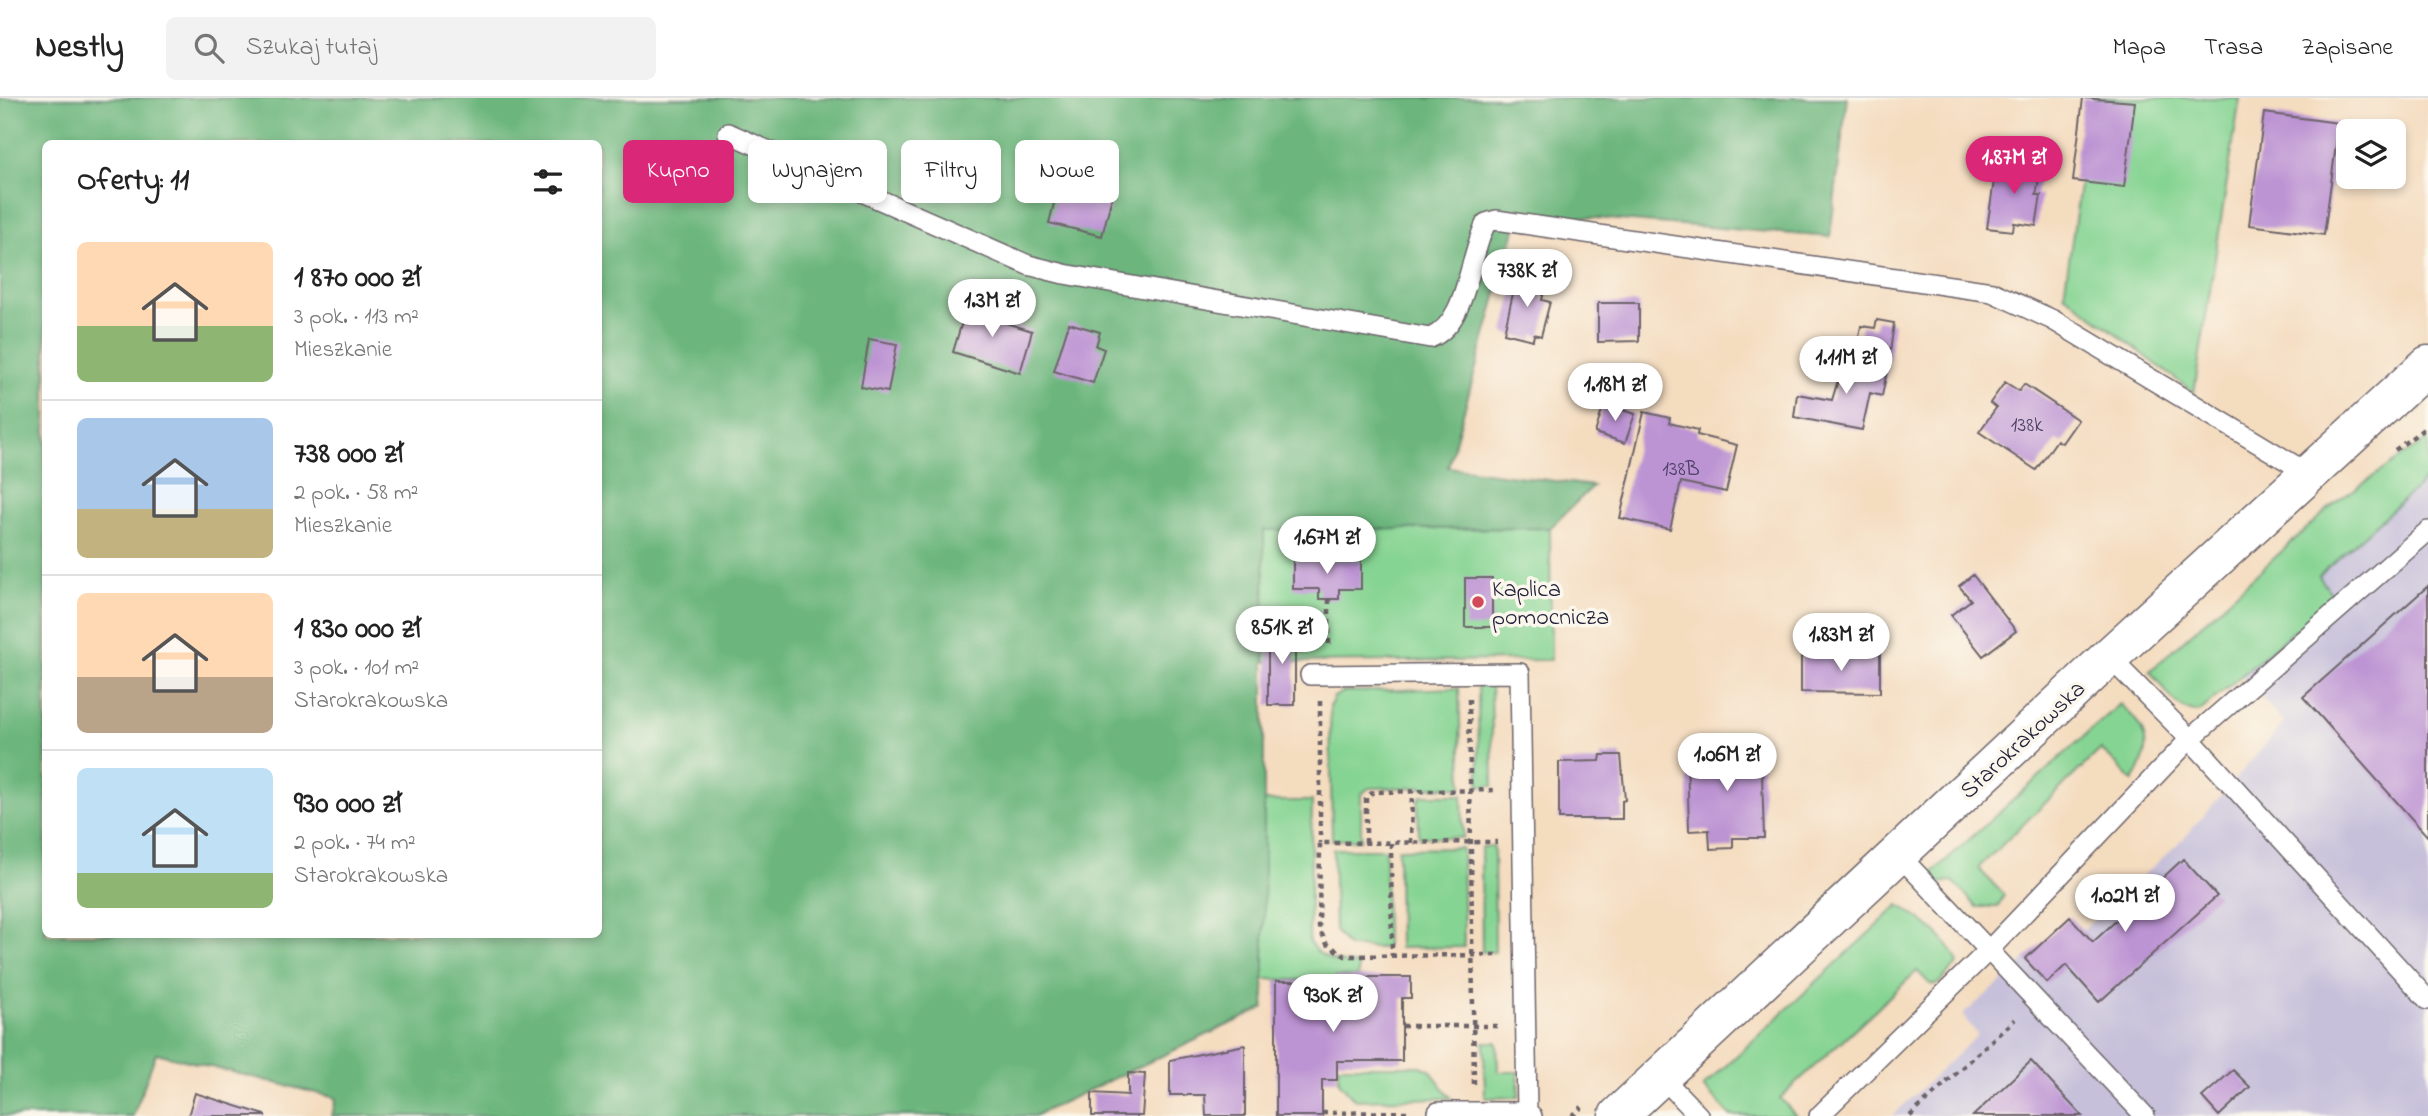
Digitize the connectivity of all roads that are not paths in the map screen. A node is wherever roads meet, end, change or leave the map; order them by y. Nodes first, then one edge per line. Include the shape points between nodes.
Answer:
1 (728, 133) dead end
2 (2428, 365) edge
3 (2309, 474) junction
4 (2428, 531) edge
5 (2109, 657) junction
6 (1320, 675) road end
7 (2190, 739) junction
8 (1898, 854) junction
9 (1990, 949) junction
10 (2428, 1000) edge
11 (1661, 1076) junction
12 (1438, 1112) road end
13 (1530, 1114) edge
14 (1618, 1116) edge
15 (1699, 1116) edge
16 (1819, 1116) edge
17 (2145, 1116) edge

1 - 3 lane via 1028,265 1430,338 1443,333 1455,320 1476,241 1486,223 1496,220 1992,292 2053,320
2 - 3 street, Starokrakowska
3 - 5 street, Starokrakowska
4 - 7 lane
5 - 7 lane
5 - 8 street, Starokrakowska
6 - 13 lane via 1520,673
7 - 9 lane
7 - 10 lane
8 - 9 lane
8 - 11 street, Starokrakowska
9 - 16 lane
9 - 17 lane
11 - 14 street, Starokrakowska
11 - 15 lane
12 - 13 lane

